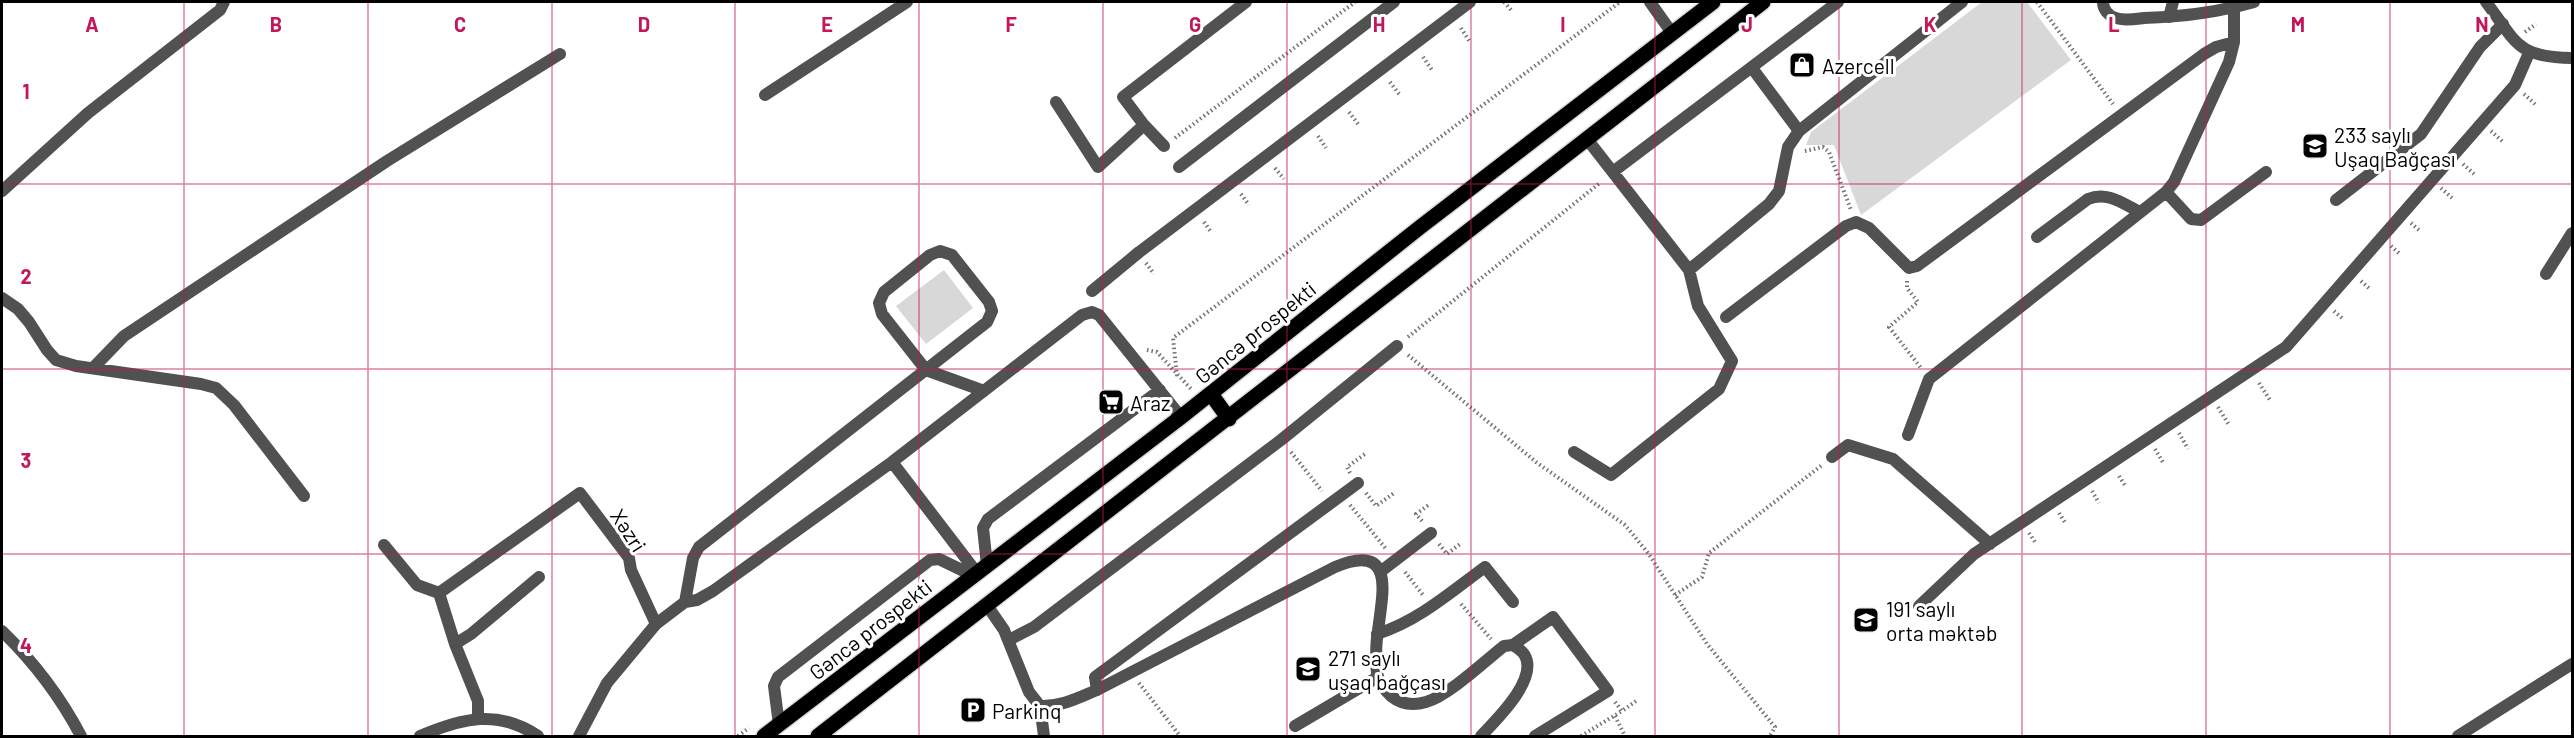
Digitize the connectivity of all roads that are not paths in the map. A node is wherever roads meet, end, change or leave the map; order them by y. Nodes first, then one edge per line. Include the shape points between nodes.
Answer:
1 (224, 2) edge
2 (907, 2) edge
3 (1246, 2) edge
4 (1394, 2) edge
5 (1470, 2) edge
6 (1650, 2) edge
7 (1713, 2) edge
8 (1763, 2) edge
9 (1838, 2) edge
10 (1962, 2) edge
11 (2103, 2) edge
12 (2173, 2) edge
13 (2254, 2) edge
14 (2486, 2) edge
15 (2235, 7) junction
16 (2169, 17) junction
17 (2503, 24) junction
18 (1672, 33) junction
19 (2234, 42) junction
20 (2529, 53) junction
21 (560, 54) dead end
22 (2572, 58) edge
23 (1752, 68) junction
24 (765, 95) dead end
25 (1056, 102) dead end
26 (1143, 125) junction
27 (1798, 131) junction
28 (1587, 139) junction
29 (1164, 146) road end
30 (1179, 167) dead end
31 (1614, 171) junction
32 (2266, 172) dead end
33 (2, 191) edge
34 (2166, 192) junction
35 (2336, 200) dead end
36 (2140, 212) junction
37 (2572, 233) edge
38 (2037, 237) dead end
39 (1689, 270) junction
40 (2546, 274) dead end
41 (1092, 291) dead end
42 (2, 298) edge
43 (1726, 316) dead end
44 (1397, 346) road end
45 (93, 368) junction
46 (926, 370) junction
47 (1160, 390) junction
48 (984, 391) junction
49 (1211, 394) junction
50 (1181, 417) junction
51 (1229, 419) junction
52 (1908, 435) dead end
53 (1574, 452) dead end
54 (1832, 457) road end
55 (892, 462) junction
56 (1358, 483) dead end
57 (304, 496) dead end
58 (1431, 533) dead end
59 (1990, 544) junction
60 (384, 545) dead end
61 (979, 571) junction
62 (1380, 572) junction
63 (539, 577) dead end
64 (439, 593) junction
65 (685, 602) junction
66 (1512, 602) dead end
67 (986, 604) junction
68 (1919, 606) dead end
69 (656, 624) junction
70 (2, 631) edge
71 (1377, 634) junction
72 (1009, 640) junction
73 (455, 644) junction
74 (1513, 645) junction
75 (2572, 664) edge
76 (1378, 677) junction
77 (1096, 690) junction
78 (1040, 706) junction
79 (478, 718) junction
80 (779, 725) junction
81 (1295, 726) dead end
82 (81, 736) edge
83 (420, 736) edge
84 (538, 736) edge
85 (579, 736) edge
86 (764, 736) edge
87 (818, 736) edge
88 (1044, 736) edge
89 (1481, 736) edge
90 (1535, 736) edge
91 (2458, 736) edge

1 - 33 street via 220,10 88,113
2 - 24 street
3 - 26 street via 1123,97
4 - 30 street
5 - 41 street
6 - 18 street
7 - 18 main road, Gəncə prospekti
8 - 28 main road
9 - 23 street
10 - 27 street
11 - 16 street via 2114,18
12 - 16 street
13 - 15 street
14 - 17 street
15 - 16 street
15 - 19 street
17 - 20 street via 2514,41
17 - 35 street via 2480,47 2421,134
18 - 49 main road, Gəncə prospekti
19 - 34 street via 2229,63
19 - 43 street via 2204,54 1917,266 1909,268 1869,228 1856,222
20 - 22 street via 2546,58
20 - 59 street via 2515,85 2286,347
21 - 45 street via 387,161 124,336
23 - 27 street
23 - 31 street
25 - 26 street via 1098,167
26 - 29 street
27 - 39 street via 1788,147 1779,191 1769,204
28 - 31 street
28 - 51 main road
31 - 39 street
32 - 34 street via 2201,220 2191,219
34 - 36 street
36 - 38 street via 2097,195
36 - 52 street via 1929,379
37 - 40 street
39 - 53 street via 1698,306 1732,361 1719,389 1611,475
42 - 45 street via 18,309 56,360
44 - 72 street via 1296,428 1034,627
45 - 57 street via 216,388 234,405
46 - 46 street via 987,322 992,311 952,255 940,251 884,292 879,303 882,314
46 - 48 street
46 - 65 street via 699,547 693,558
47 - 48 street via 1099,315 1092,312 1082,315
47 - 50 street
47 - 61 street via 988,519 983,528
48 - 55 street
49 - 50 main road, Gəncə prospekti
49 - 51 main road
50 - 61 main road, Gəncə prospekti
51 - 67 main road
54 - 59 street via 1848,445 1893,459
55 - 61 street
55 - 65 street via 713,591
56 - 77 street via 1095,677
58 - 62 street
59 - 68 street
60 - 64 street via 417,585
61 - 80 main road, Gəncə prospekti
61 - 80 street via 930,560 778,677 774,686
62 - 71 street via 1384,593
62 - 77 street via 1363,560 1351,560
63 - 73 street
64 - 69 street, Xəzri via 580,493 629,558
64 - 73 street
65 - 69 street
66 - 71 street via 1485,567 1431,606
67 - 72 street
67 - 87 main road
69 - 85 street via 607,683
70 - 82 street via 36,666
71 - 76 street
72 - 78 street via 1029,692
73 - 79 street via 478,701
74 - 76 street via 1499,649 1425,702 1398,701
74 - 89 street via 1527,663 1525,679 1515,697
74 - 90 street via 1553,617 1608,691
75 - 91 street
76 - 81 street
77 - 78 street via 1065,704
78 - 88 street
79 - 83 street
79 - 84 street via 526,728
80 - 86 main road, Gəncə prospekti

